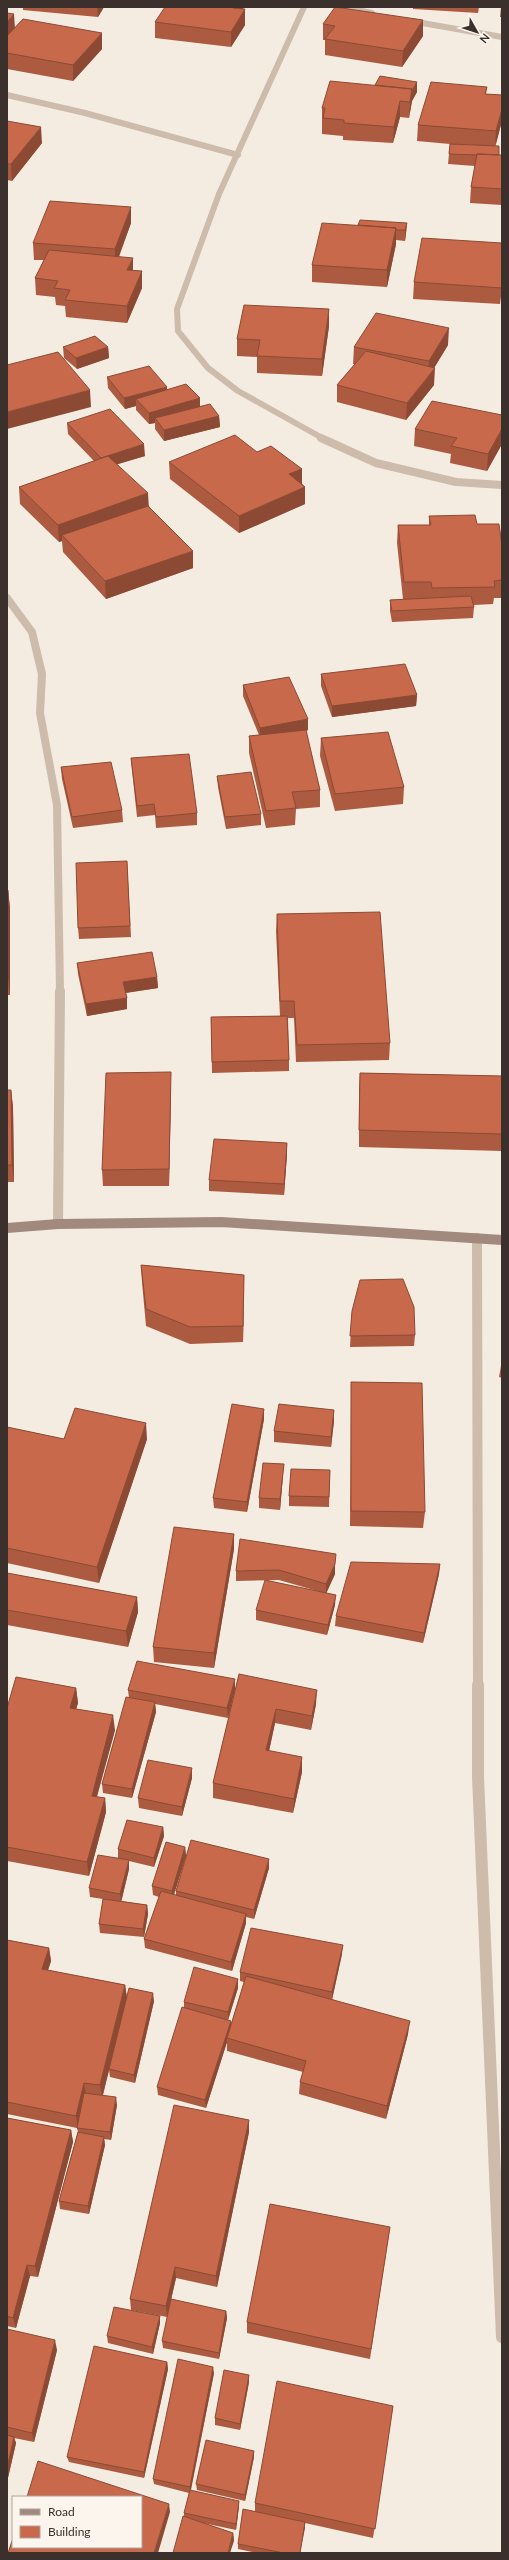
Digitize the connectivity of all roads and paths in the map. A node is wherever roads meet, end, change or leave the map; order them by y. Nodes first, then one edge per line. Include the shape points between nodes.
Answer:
1 (304, 7) edge
2 (341, 7) edge
3 (378, 15) edge
4 (401, 19) edge
5 (502, 37) edge
6 (7, 95) edge
7 (238, 155) junction
8 (502, 485) edge
9 (7, 598) edge
10 (58, 1224) junction
11 (7, 1228) edge
12 (477, 1238) junction
13 (502, 1240) edge
14 (502, 2337) edge

1 - 7 street
2 - 3 street
4 - 5 street
6 - 7 street via 85,113
7 - 8 street via 219,194 177,309 178,331 192,350 208,368 238,391 316,436 369,460 456,482
9 - 10 street via 32,632 42,674 40,713 57,805 60,923
10 - 11 main road
10 - 12 main road via 221,1222
12 - 13 main road
12 - 14 street via 478,1777

